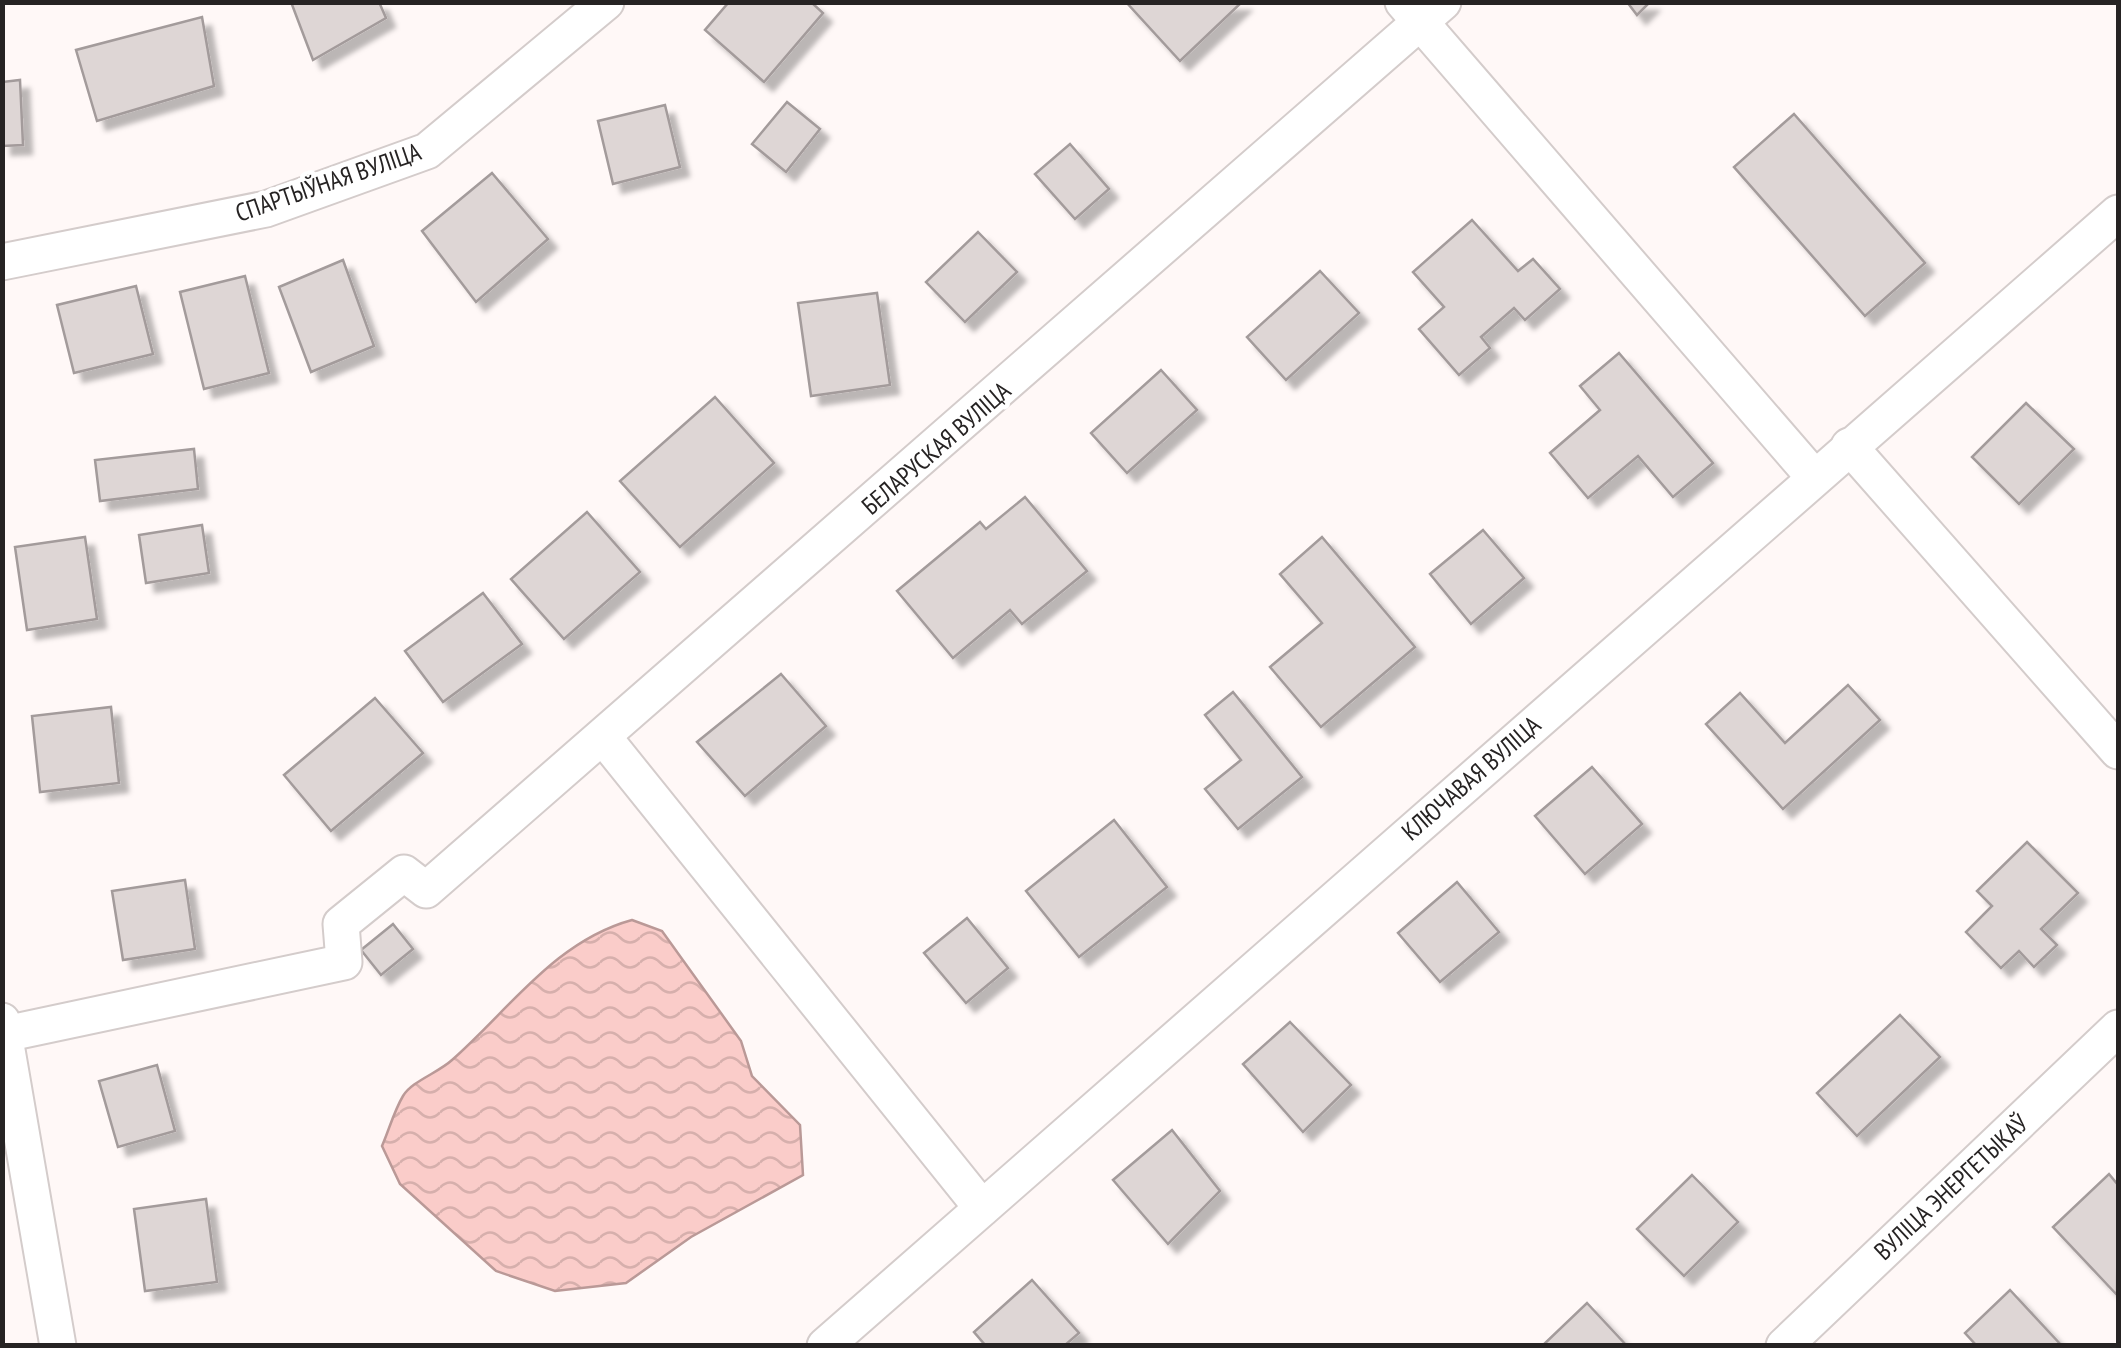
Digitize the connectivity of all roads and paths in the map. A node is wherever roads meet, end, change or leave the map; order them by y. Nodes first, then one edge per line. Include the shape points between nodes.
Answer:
1 (606, 2) edge
2 (1422, 9) edge
3 (2118, 213) edge
4 (2, 262) edge
5 (1850, 446) junction
6 (1814, 477) junction
7 (604, 738) junction
8 (2118, 752) edge
9 (4, 1028) edge
10 (2118, 1028) edge
11 (982, 1208) junction
12 (58, 1346) edge
13 (825, 1346) edge
14 (1784, 1346) edge

1 - 4 street, СПАРТЫЎНАЯ ВУЛІЦА via 427,150 266,208
2 - 6 street
2 - 7 street, БЕЛАРУСКАЯ ВУЛІЦА
3 - 5 street, КЛЮЧАВАЯ ВУЛІЦА
5 - 6 street, КЛЮЧАВАЯ ВУЛІЦА
5 - 8 street
6 - 11 street, КЛЮЧАВАЯ ВУЛІЦА
7 - 9 street, БЕЛАРУСКАЯ ВУЛІЦА via 426,890 404,873 341,924 344,962
7 - 11 street
9 - 12 street
10 - 14 street, ВУЛІЦА ЭНЕРГЕТЫКАЎ
11 - 13 street, КЛЮЧАВАЯ ВУЛІЦА

